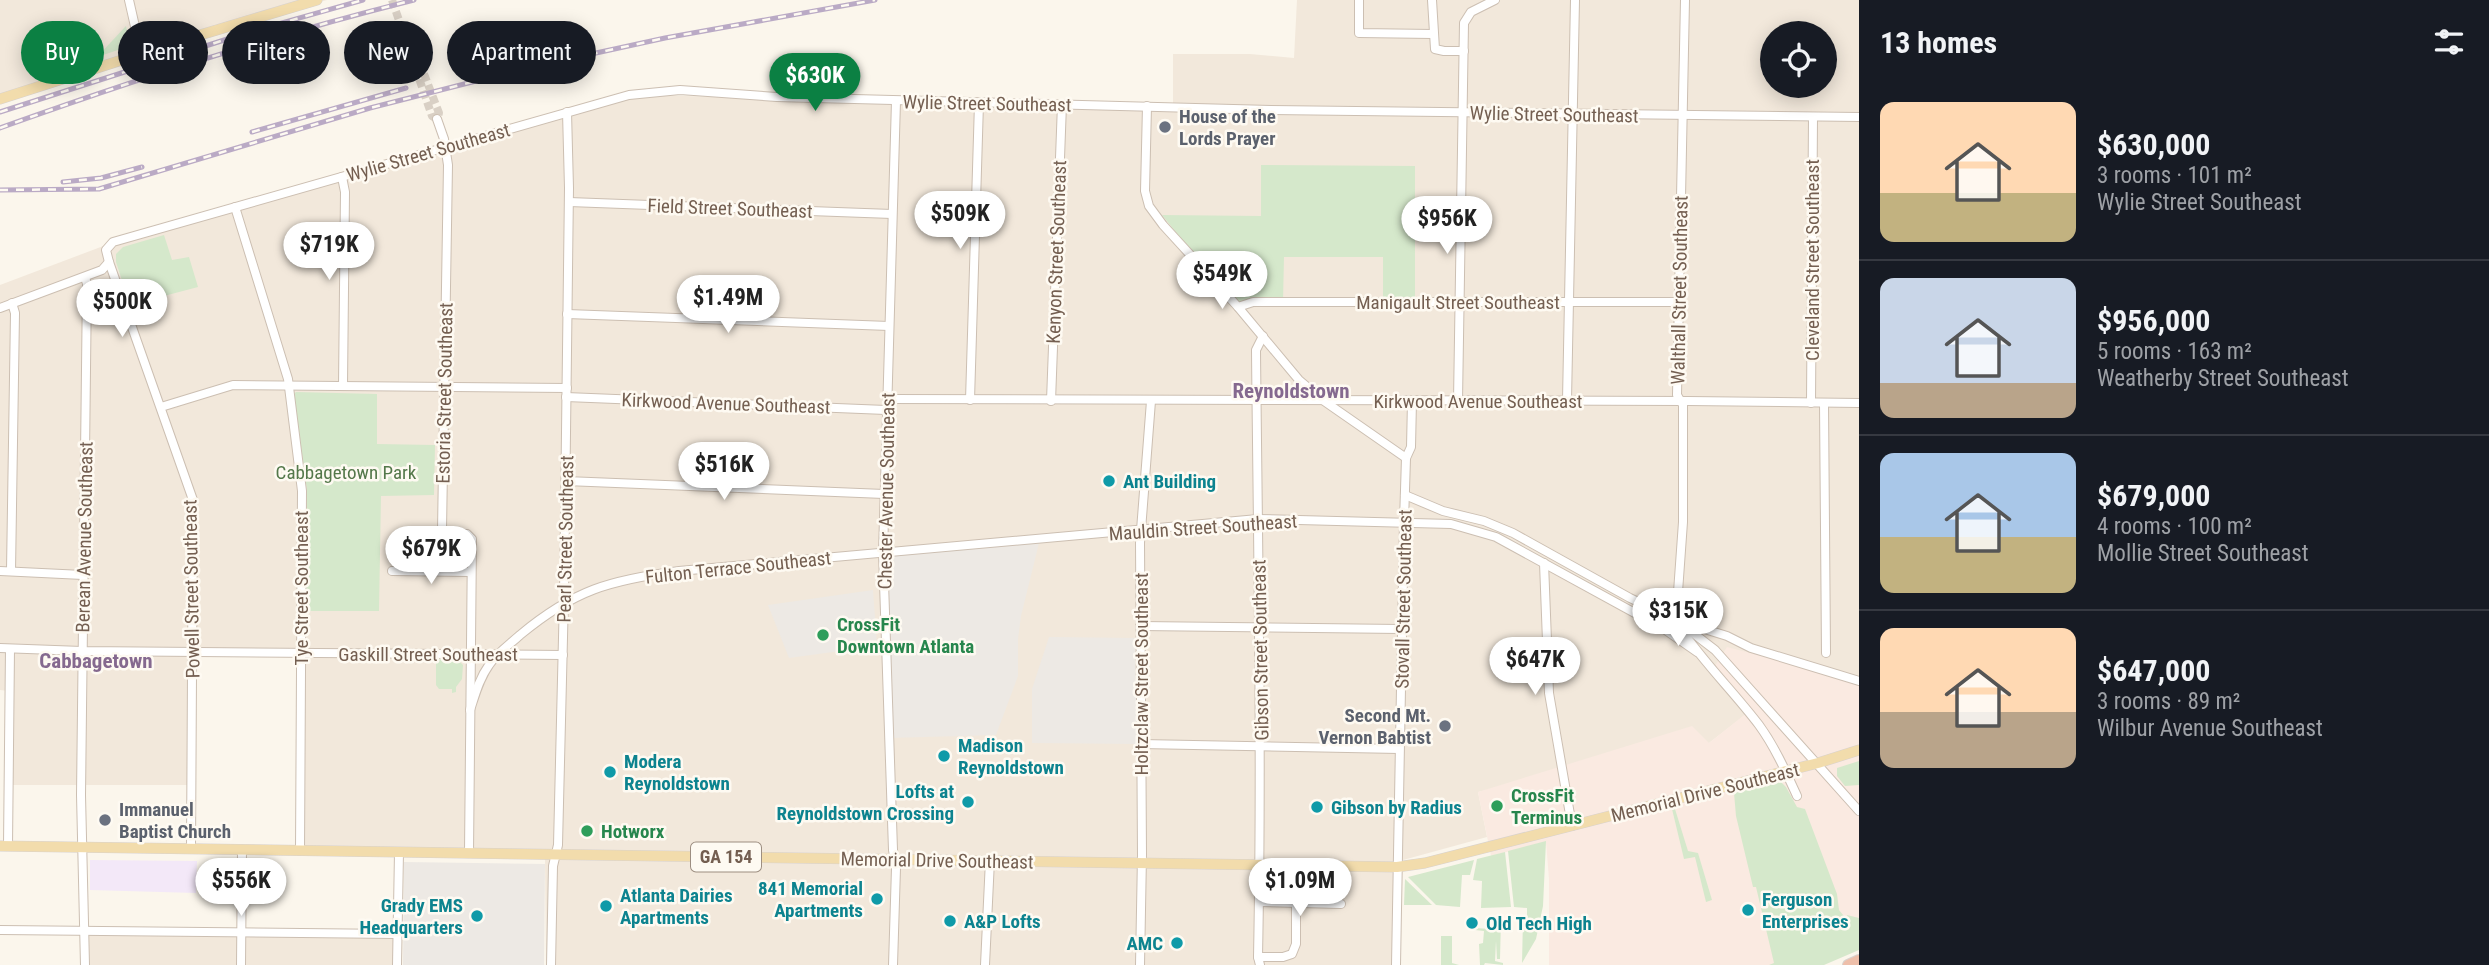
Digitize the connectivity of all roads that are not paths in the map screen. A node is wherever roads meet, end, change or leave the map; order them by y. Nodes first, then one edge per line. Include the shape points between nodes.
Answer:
1 (129, 0) edge
2 (317, 0) edge
3 (1359, 0) edge
4 (1432, 0) edge
5 (1495, 0) edge
6 (1575, 0) edge
7 (1685, 0) edge
8 (134, 21) edge
9 (208, 33) edge
10 (1433, 34) junction
11 (1464, 51) junction
12 (118, 61) edge
13 (0, 99) edge
14 (897, 101) junction
15 (979, 103) junction
16 (1062, 104) junction
17 (1147, 106) junction
18 (568, 112) junction
19 (1464, 112) junction
20 (1572, 114) junction
21 (1682, 115) junction
22 (1813, 117) junction
23 (1859, 117) edge
24 (437, 119) dead end
25 (446, 147) junction
26 (342, 177) junction
27 (569, 202) junction
28 (235, 207) junction
29 (892, 214) junction
30 (109, 262) junction
31 (85, 277) junction
32 (1460, 302) junction
33 (1569, 302) junction
34 (1679, 302) junction
35 (12, 303) junction
36 (1238, 307) junction
37 (0, 308) edge
38 (567, 314) junction
39 (889, 326) junction
40 (1263, 336) junction
41 (288, 385) junction
42 (343, 386) junction
43 (444, 387) junction
44 (566, 392) junction
45 (887, 399) junction
46 (970, 400) junction
47 (1567, 400) junction
48 (1051, 401) junction
49 (1151, 401) junction
50 (1256, 401) junction
51 (1324, 401) junction
52 (1412, 401) junction
53 (1458, 401) junction
54 (1680, 401) junction
55 (1811, 402) junction
56 (1824, 403) junction
57 (1859, 403) edge
58 (161, 407) junction
59 (887, 410) junction
60 (1406, 458) junction
61 (566, 481) junction
62 (884, 494) junction
63 (1405, 495) junction
64 (1258, 519) junction
65 (1484, 521) junction
66 (1404, 522) junction
67 (1451, 524) junction
68 (1141, 529) junction
69 (1063, 536) joint
70 (883, 553) junction
71 (1544, 564) junction
72 (0, 571) edge
73 (11, 571) junction
74 (392, 571) dead end
75 (471, 572) junction
76 (83, 575) junction
77 (564, 604) junction
78 (1676, 620) junction
79 (1140, 626) junction
80 (1260, 627) junction
81 (1401, 629) junction
82 (1664, 629) junction
83 (1713, 631) junction
84 (1685, 632) junction
85 (1727, 636) junction
86 (0, 648) edge
87 (10, 649) junction
88 (1715, 650) junction
89 (82, 651) junction
90 (193, 652) junction
91 (1697, 652) junction
92 (301, 653) junction
93 (1826, 653) dead end
94 (470, 654) junction
95 (498, 654) junction
96 (563, 655) junction
97 (1859, 681) edge
98 (470, 710) junction
99 (1141, 744) junction
100 (1261, 747) junction
101 (1399, 749) junction
102 (1859, 751) edge
103 (1818, 763) junction
104 (1786, 771) junction
105 (1797, 796) dead end
106 (1859, 811) edge
107 (1572, 826) junction
108 (4, 846) edge
109 (82, 846) junction
110 (191, 849) junction
111 (242, 850) junction
112 (300, 851) junction
113 (399, 852) junction
114 (469, 853) junction
115 (556, 855) junction
116 (895, 859) junction
117 (990, 860) junction
118 (1142, 863) junction
119 (1259, 865) junction
120 (1397, 867) junction
121 (1259, 902) junction
122 (1296, 903) junction
123 (1341, 904) dead end
124 (0, 930) edge
125 (85, 931) junction
126 (241, 932) junction
127 (397, 934) junction
128 (1859, 960) edge
129 (1259, 961) edge
130 (85, 965) edge
131 (241, 965) edge
132 (397, 965) edge
133 (551, 965) edge
134 (886, 965) edge
135 (893, 965) edge
136 (985, 965) edge
137 (1140, 965) edge
138 (1396, 965) edge
139 (1848, 965) edge

1 - 8 street
2 - 9 main road
3 - 10 street via 1359,33
4 - 10 street
5 - 11 street via 1471,12 1465,23
6 - 20 street
7 - 21 street, Walthall Street Southeast
10 - 11 street via 1435,48
11 - 19 street
12 - 13 main road
14 - 15 street, Wylie Street Southeast
14 - 18 street, Wylie Street Southeast via 666,90
14 - 29 street, Chester Avenue Southeast
15 - 16 street, Wylie Street Southeast
15 - 46 street
16 - 17 street, Wylie Street Southeast
16 - 48 street, Kenyon Street Southeast
17 - 19 street, Wylie Street Southeast
17 - 36 street via 1145,191 1149,206
18 - 25 street, Wylie Street Southeast
18 - 27 street, Pearl Street Southeast
19 - 20 street, Wylie Street Southeast
19 - 32 street
20 - 21 street, Wylie Street Southeast
20 - 33 street
21 - 22 street, Wylie Street Southeast
21 - 34 street, Walthall Street Southeast
22 - 23 street, Wylie Street Southeast
22 - 55 street, Cleveland Street Southeast
24 - 25 street, Estoria Street Southeast
25 - 26 street, Wylie Street Southeast
25 - 43 street, Estoria Street Southeast
26 - 28 street, Wylie Street Southeast
26 - 42 street
27 - 29 street, Field Street Southeast
27 - 38 street, Pearl Street Southeast
28 - 30 street, Wylie Street Southeast via 113,242 106,250
28 - 41 street, Tye Street Southeast
29 - 39 street, Chester Avenue Southeast
30 - 31 street via 103,270
30 - 58 street, Powell Street Southeast
31 - 35 street
31 - 76 street, Berean Avenue Southeast
32 - 33 street, Manigault Street Southeast
32 - 36 street, Manigault Street Southeast via 1253,302
32 - 53 street
33 - 34 street, Manigault Street Southeast
33 - 47 street
34 - 54 street, Walthall Street Southeast
35 - 37 street
35 - 73 street
36 - 40 street
38 - 39 street
38 - 44 street, Pearl Street Southeast
39 - 45 street, Chester Avenue Southeast
40 - 50 street, Gibson Street Southeast via 1256,350
40 - 51 street via 1299,380
41 - 42 street, Kirkwood Avenue Southeast
41 - 58 street, Kirkwood Avenue Southeast via 233,385
41 - 92 street, Tye Street Southeast via 302,491
42 - 43 street, Kirkwood Avenue Southeast
43 - 44 street, Kirkwood Avenue Southeast
43 - 75 street, Estoria Street Southeast via 442,530 471,536
44 - 59 street, Kirkwood Avenue Southeast
44 - 61 street, Pearl Street Southeast
45 - 46 street, Kirkwood Avenue Southeast
45 - 59 street, Chester Avenue Southeast
46 - 48 street, Kirkwood Avenue Southeast
47 - 53 street, Kirkwood Avenue Southeast
47 - 54 street, Kirkwood Avenue Southeast
48 - 49 street, Kirkwood Avenue Southeast
49 - 50 street, Kirkwood Avenue Southeast
49 - 68 street, Holtzclaw Street Southeast
50 - 51 street, Kirkwood Avenue Southeast
50 - 64 street, Gibson Street Southeast
51 - 52 street, Kirkwood Avenue Southeast
51 - 60 street
52 - 53 street, Kirkwood Avenue Southeast
52 - 60 street, Stovall Street Southeast via 1411,447
54 - 55 street, Kirkwood Avenue Southeast
54 - 78 street, Walthall Street Southeast via 1683,522
55 - 56 street, Kirkwood Avenue Southeast
56 - 57 street, Kirkwood Avenue Southeast
56 - 93 street
58 - 90 street, Powell Street Southeast via 193,500
59 - 62 street, Chester Avenue Southeast
60 - 63 street, Stovall Street Southeast
61 - 62 street
61 - 77 street, Pearl Street Southeast
62 - 70 street, Chester Avenue Southeast
63 - 65 street
63 - 66 street, Stovall Street Southeast
64 - 66 street, Mauldin Street Southeast
64 - 68 street, Mauldin Street Southeast
64 - 80 street, Gibson Street Southeast
65 - 67 street
65 - 78 street
66 - 67 street, Mauldin Street Southeast
66 - 81 street, Stovall Street Southeast
67 - 71 street, Mauldin Street Southeast via 1496,537
68 - 69 street, Mauldin Street Southeast
68 - 79 street, Holtzclaw Street Southeast
69 - 70 street, Fulton Terrace Southeast
70 - 77 street, Fulton Terrace Southeast via 634,577 598,587
70 - 116 street, Chester Avenue Southeast
71 - 82 street, Mauldin Street Southeast
71 - 107 street via 1549,693
72 - 73 street
73 - 76 street
74 - 75 street
75 - 94 street, Estoria Street Southeast
76 - 89 street, Berean Avenue Southeast
77 - 95 street, Fulton Terrace Southeast
77 - 96 street, Pearl Street Southeast
78 - 83 street
78 - 84 street
79 - 80 street
79 - 99 street, Holtzclaw Street Southeast
80 - 81 street
80 - 100 street, Gibson Street Southeast
81 - 101 street, Stovall Street Southeast
82 - 84 street
82 - 91 street, Mauldin Street Southeast
83 - 84 street
83 - 85 street
84 - 88 street
84 - 91 street
85 - 88 street via 1719,639
85 - 97 street via 1751,648
86 - 87 street, Gaskill Street Southeast
87 - 89 street, Gaskill Street Southeast
87 - 108 street
88 - 103 street
89 - 90 street, Gaskill Street Southeast
89 - 109 street, Berean Avenue Southeast
90 - 92 street, Gaskill Street Southeast
90 - 110 street, Powell Street Southeast
91 - 104 street via 1760,726
92 - 94 street, Gaskill Street Southeast
92 - 112 street, Tye Street Southeast
94 - 95 street, Gaskill Street Southeast
94 - 98 street, Estoria Street Southeast
95 - 96 street, Gaskill Street Southeast
95 - 98 street, Fulton Terrace Southeast via 481,679
96 - 115 street, Pearl Street Southeast
98 - 114 street, Estoria Street Southeast
99 - 100 street
99 - 118 street, Holtzclaw Street Southeast
100 - 101 street
100 - 119 street, Gibson Street Southeast
101 - 120 street, Stovall Street Southeast
102 - 103 main road, Memorial Drive Southeast / GA 154
103 - 104 main road, Memorial Drive Southeast / GA 154
103 - 106 street
104 - 105 street
104 - 107 main road, Memorial Drive Southeast / GA 154
107 - 120 main road, Memorial Drive Southeast / GA 154
108 - 109 main road, Memorial Drive Southeast / GA 154
109 - 110 main road, Memorial Drive Southeast / GA 154
109 - 125 street, Berean Avenue Southeast
110 - 111 main road, Memorial Drive Southeast / GA 154
111 - 112 main road, Memorial Drive Southeast / GA 154
111 - 126 street
112 - 113 main road, Memorial Drive Southeast / GA 154
113 - 114 main road, Memorial Drive Southeast / GA 154
113 - 127 street
114 - 115 main road, Memorial Drive Southeast / GA 154
115 - 116 main road, Memorial Drive Southeast / GA 154
115 - 133 street, Pearl Street Southeast
116 - 117 main road, Memorial Drive Southeast / GA 154
116 - 135 street, Chester Avenue Southeast
117 - 118 main road, Memorial Drive Southeast / GA 154
117 - 136 street
118 - 119 main road, Memorial Drive Southeast / GA 154
118 - 137 street, Holtzclaw Street Southeast
119 - 120 main road, Memorial Drive Southeast / GA 154
119 - 121 street, Gibson Street Southeast
120 - 138 street, Stovall Street Southeast
121 - 122 street
121 - 129 street, Gibson Street Southeast
122 - 123 street
122 - 129 street via 1292,954
124 - 125 street
125 - 126 street
125 - 130 street, Berean Avenue Southeast
126 - 127 street
126 - 131 street
127 - 132 street
128 - 139 highway
134 - 135 street

